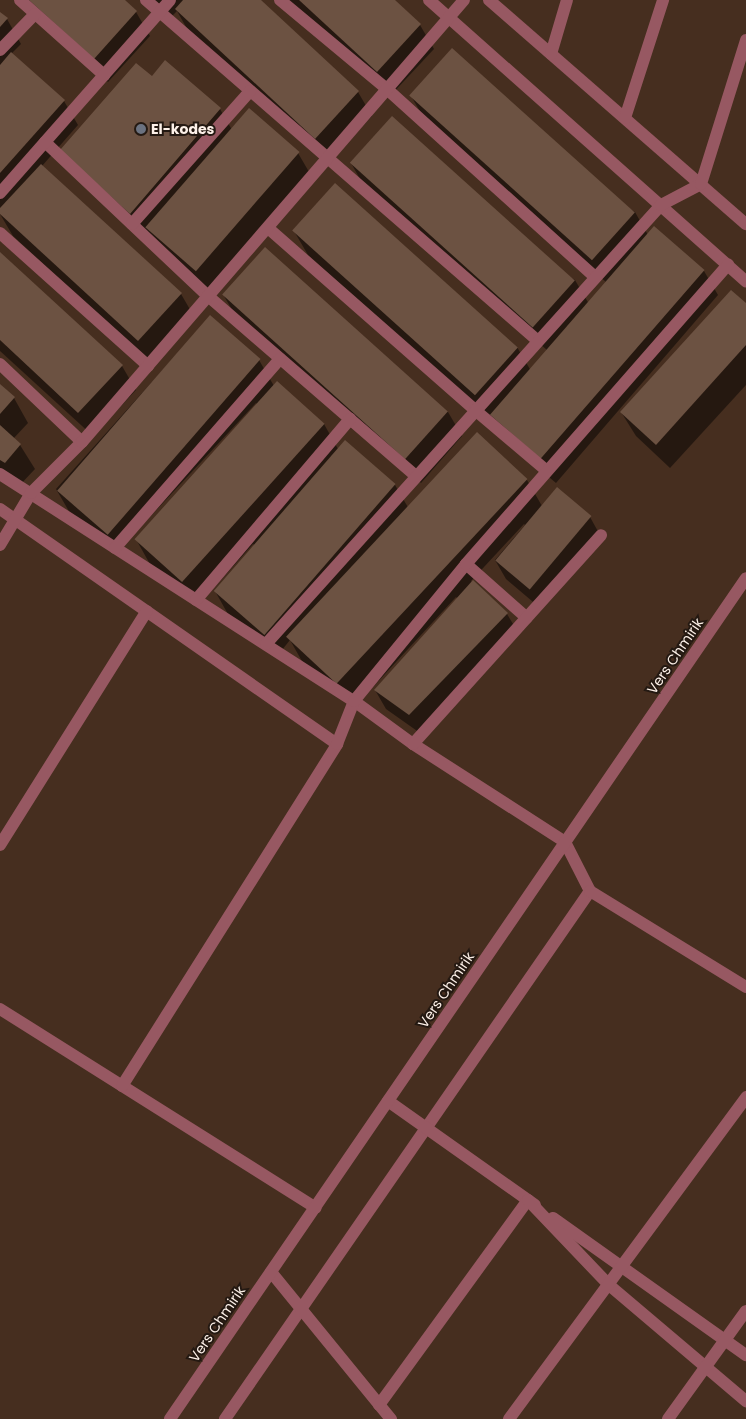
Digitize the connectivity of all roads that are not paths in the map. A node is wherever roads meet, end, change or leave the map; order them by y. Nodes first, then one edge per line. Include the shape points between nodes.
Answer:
1 (20, 0) edge
2 (146, 0) edge
3 (170, 0) edge
4 (280, 0) edge
5 (429, 0) edge
6 (464, 0) edge
7 (489, 0) edge
8 (566, 0) edge
9 (663, 0) edge
10 (160, 12) junction
11 (35, 14) junction
12 (450, 19) junction
13 (746, 40) edge
14 (0, 50) edge
15 (551, 54) junction
16 (104, 75) junction
17 (388, 90) junction
18 (250, 91) junction
19 (625, 118) junction
20 (45, 142) junction
21 (328, 159) junction
22 (701, 184) junction
23 (0, 193) edge
24 (661, 205) junction
25 (132, 224) junction
26 (746, 224) edge
27 (268, 228) junction
28 (0, 232) edge
29 (728, 265) junction
30 (595, 277) junction
31 (746, 281) edge
32 (208, 296) junction
33 (537, 340) junction
34 (280, 359) junction
35 (0, 364) edge
36 (148, 366) junction
37 (474, 410) junction
38 (350, 419) junction
39 (82, 442) junction
40 (548, 471) junction
41 (0, 474) edge
42 (416, 476) junction
43 (31, 493) junction
44 (0, 509) edge
45 (16, 520) junction
46 (601, 535) dead end
47 (0, 545) edge
48 (115, 548) junction
49 (466, 564) junction
50 (746, 578) edge
51 (196, 600) junction
52 (147, 612) junction
53 (527, 618) junction
54 (266, 644) junction
55 (354, 701) junction
56 (336, 744) junction
57 (413, 744) junction
58 (566, 842) junction
59 (0, 845) edge
60 (590, 891) junction
61 (746, 987) edge
62 (0, 1009) edge
63 (122, 1086) junction
64 (746, 1096) edge
65 (388, 1101) junction
66 (426, 1129) junction
67 (528, 1200) junction
68 (316, 1208) junction
69 (622, 1267) junction
70 (271, 1272) junction
71 (609, 1285) junction
72 (301, 1310) junction
73 (746, 1311) edge
74 (725, 1341) junction
75 (746, 1355) edge
76 (706, 1367) junction
77 (746, 1401) edge
78 (379, 1405) junction
79 (170, 1419) edge
80 (225, 1419) edge
81 (391, 1419) edge
82 (509, 1419) edge
83 (668, 1419) edge

1 - 11 street
2 - 10 street
3 - 10 street
4 - 17 street
5 - 12 street
6 - 12 street
7 - 15 street
8 - 15 street
9 - 19 street
10 - 16 street
10 - 18 street
11 - 14 street
11 - 16 street
12 - 17 street
12 - 24 street
13 - 22 street
15 - 19 street
16 - 20 street
17 - 21 street
17 - 30 street
18 - 21 street
18 - 25 street
19 - 22 street
20 - 23 street
20 - 25 street
21 - 27 street
21 - 33 street
22 - 24 street
22 - 26 street
24 - 29 street
24 - 30 street
25 - 32 street
27 - 32 street
27 - 37 street
28 - 36 street
29 - 31 street
29 - 40 street
30 - 33 street
32 - 34 street
32 - 36 street
33 - 37 street
34 - 38 street
34 - 48 street
35 - 39 street
36 - 39 street
37 - 40 street
37 - 42 street
38 - 42 street
38 - 51 street
39 - 43 street
40 - 49 street
41 - 43 street
42 - 54 street
43 - 45 street
43 - 48 street
44 - 45 street
45 - 47 street
45 - 52 street
46 - 53 street
48 - 51 street
49 - 53 street
49 - 55 street
50 - 58 street, Vers Chmirik
51 - 54 street
52 - 56 street
52 - 59 street
53 - 57 street
54 - 55 street
55 - 56 street
55 - 57 street
56 - 63 street
57 - 58 street
58 - 60 street
58 - 65 street, Vers Chmirik
60 - 61 street
60 - 66 street
62 - 63 street
63 - 68 street
64 - 69 street
65 - 66 street
65 - 68 street, Vers Chmirik
66 - 67 street
66 - 72 street
67 - 69 street
67 - 71 street
67 - 78 street
68 - 70 street, Vers Chmirik
69 - 71 street
69 - 74 street
70 - 72 street
70 - 79 street, Vers Chmirik
71 - 76 street
71 - 82 street
72 - 78 street
72 - 80 street
73 - 74 street
74 - 75 street
74 - 76 street
76 - 77 street
76 - 83 street
78 - 81 street

